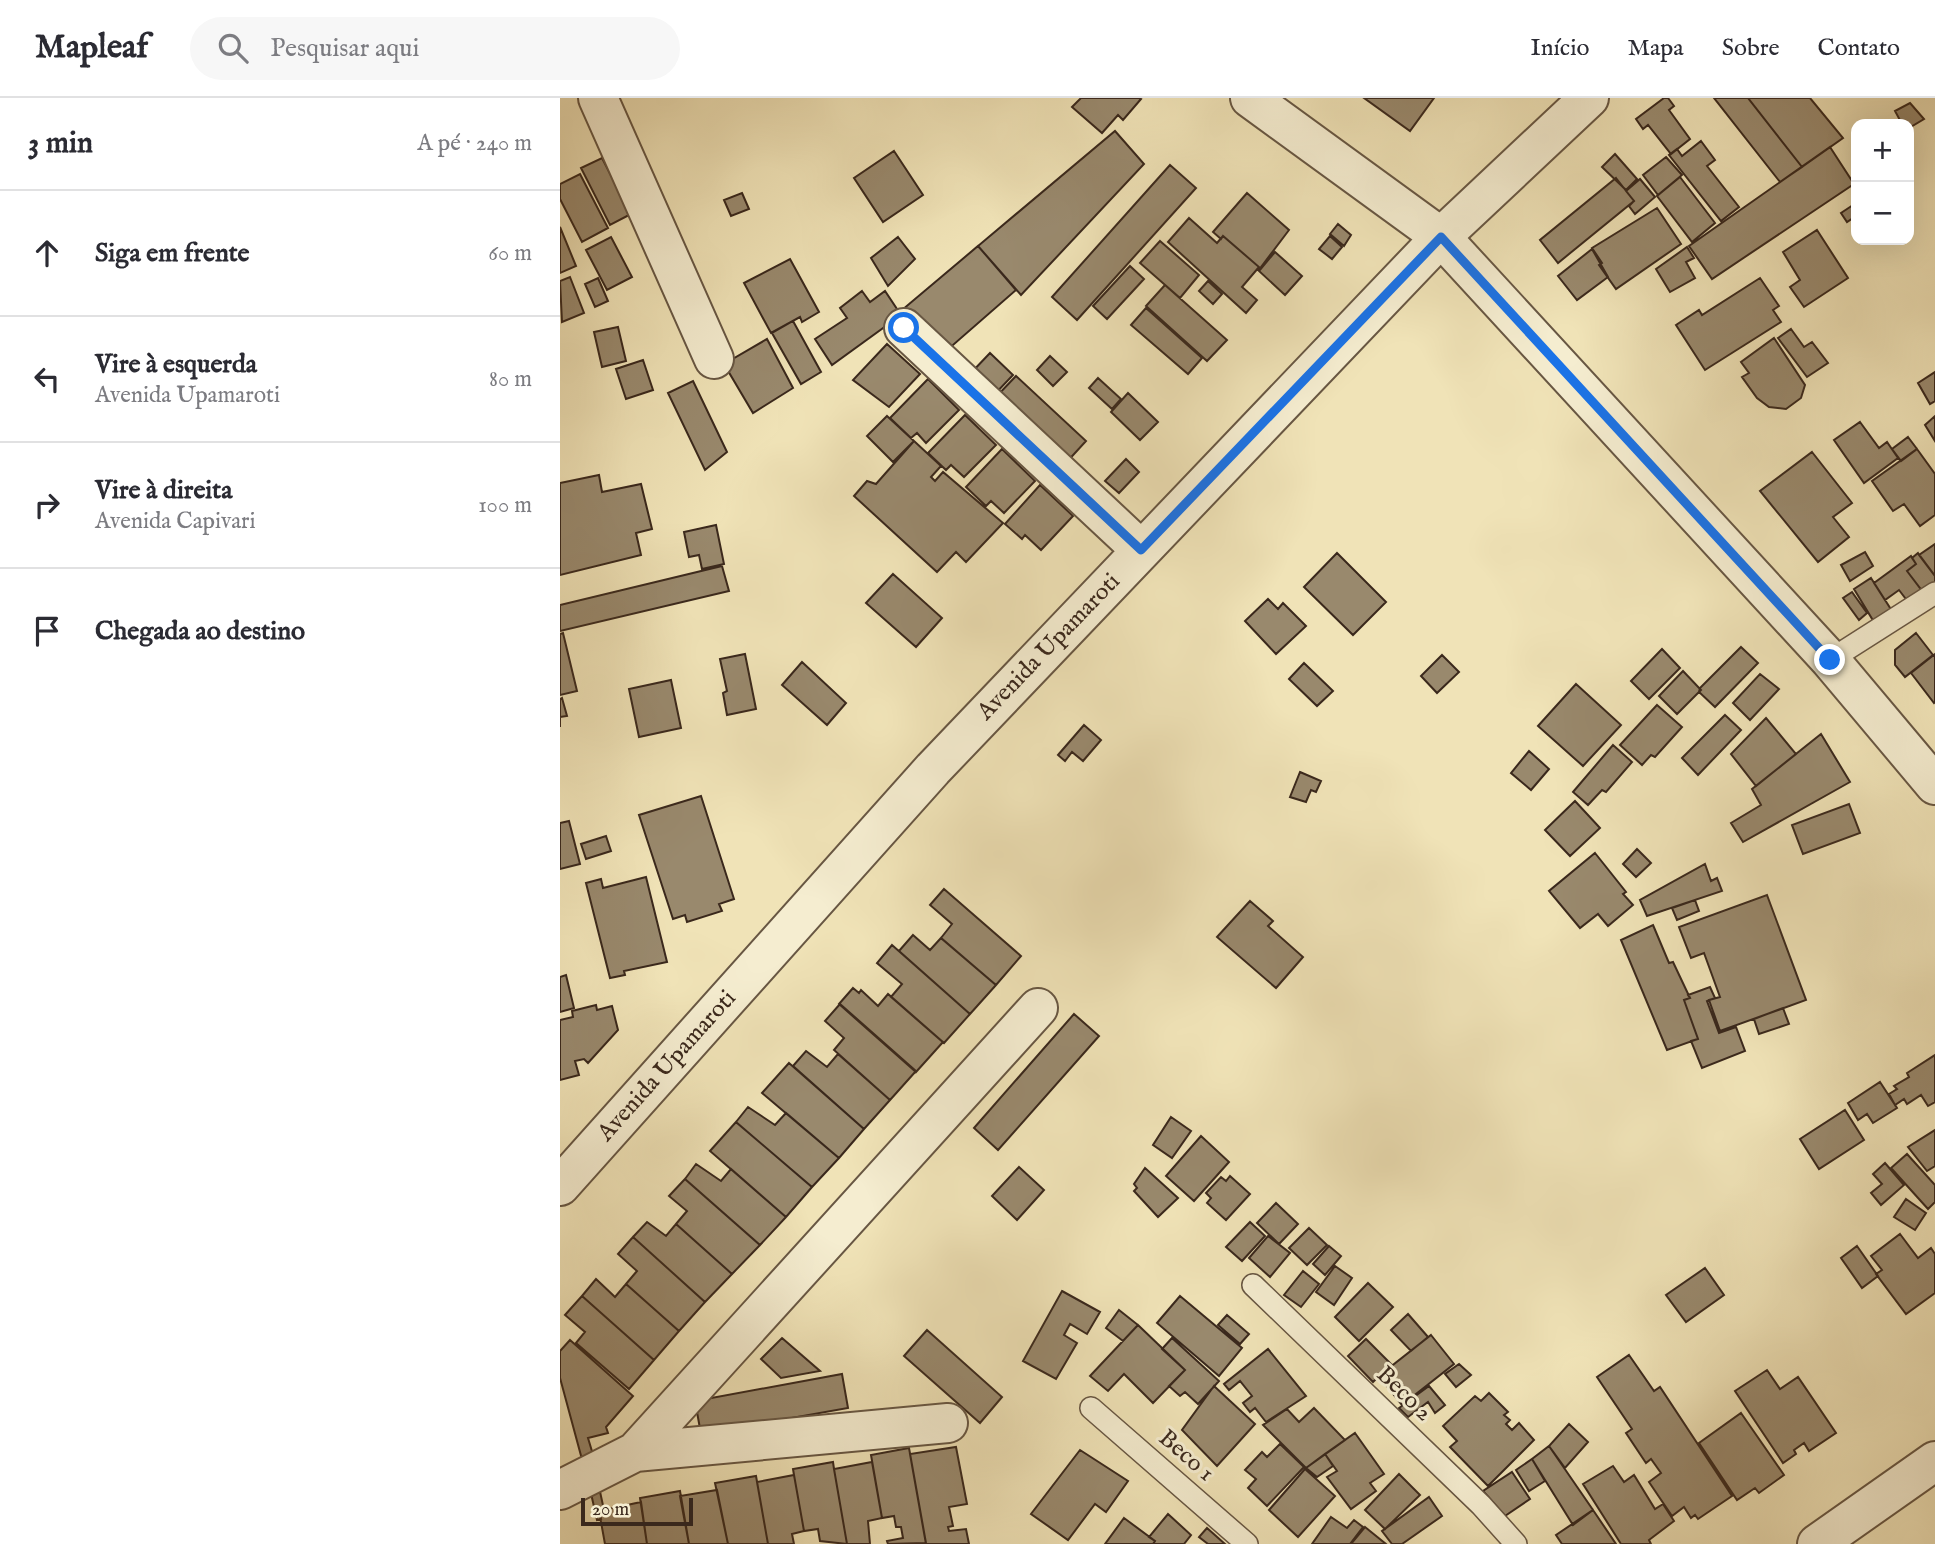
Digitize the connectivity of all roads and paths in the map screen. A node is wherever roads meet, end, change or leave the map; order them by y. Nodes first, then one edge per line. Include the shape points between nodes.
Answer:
1 (598, 98) edge
2 (1250, 98) edge
3 (1589, 98) edge
4 (1441, 237) junction
5 (904, 328) dead end
6 (713, 359) dead end
7 (1141, 550) junction
8 (1935, 593) edge
9 (1830, 660) junction
10 (1935, 785) edge
11 (1038, 1008) dead end
12 (560, 1186) edge
13 (1253, 1285) dead end
14 (1091, 1408) dead end
15 (948, 1423) dead end
16 (635, 1452) junction
17 (1935, 1461) edge
18 (560, 1490) edge
19 (1247, 1544) edge
20 (1516, 1544) edge
21 (1817, 1544) edge

1 - 6 street
2 - 4 street
3 - 4 street, Avenida Upamaroti
4 - 7 street, Avenida Upamaroti
4 - 9 street
5 - 7 street
7 - 12 street, Avenida Upamaroti via 933,769
8 - 9 lane
9 - 10 street
11 - 16 street
13 - 20 lane, Beco 2
14 - 19 lane, Beco 1
15 - 16 street
16 - 18 street
17 - 21 street

